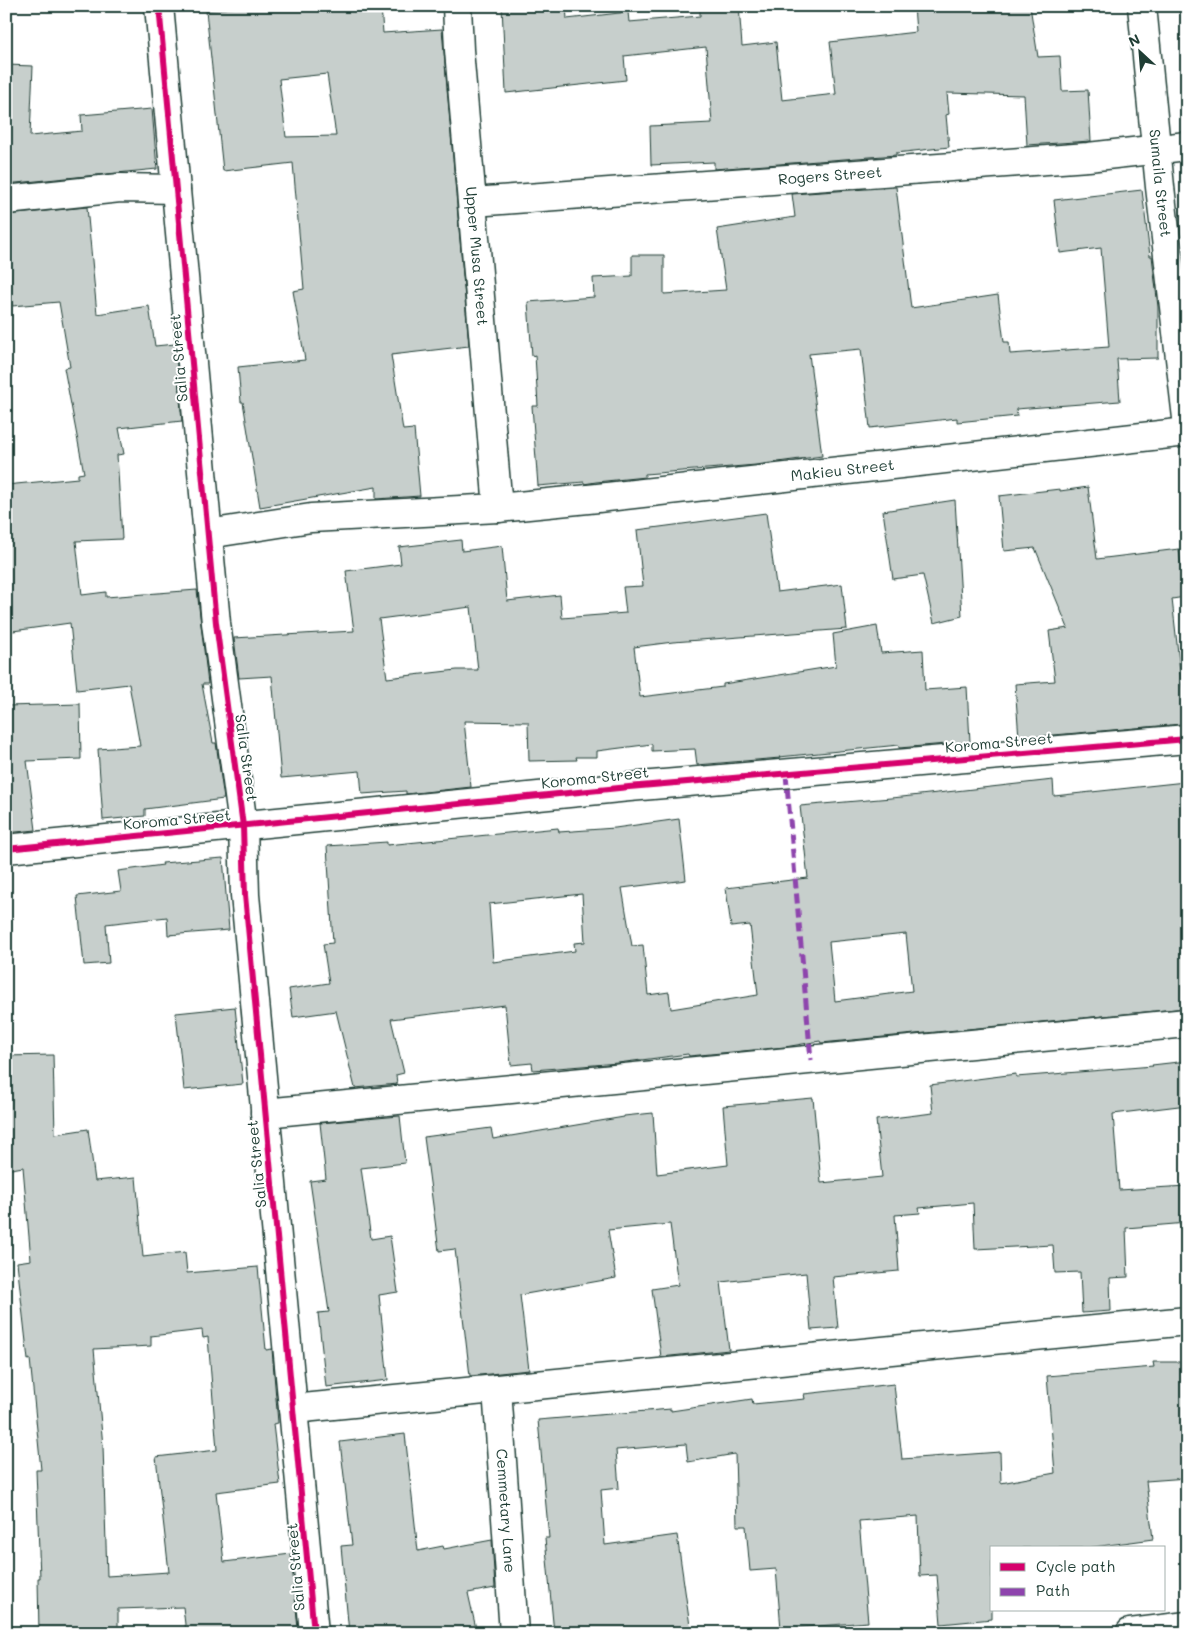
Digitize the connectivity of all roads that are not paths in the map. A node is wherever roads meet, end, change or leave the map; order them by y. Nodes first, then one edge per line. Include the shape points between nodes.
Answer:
1 (159, 6) edge
2 (457, 6) edge
3 (1142, 6) edge
4 (1187, 146) edge
5 (1156, 150) junction
6 (176, 189) junction
7 (6, 200) edge
8 (473, 202) junction
9 (1187, 418) edge
10 (1187, 432) edge
11 (498, 508) junction
12 (208, 534) junction
13 (1187, 739) edge
14 (243, 826) junction
15 (6, 849) edge
16 (1187, 1024) edge
17 (265, 1113) junction
18 (1187, 1321) edge
19 (497, 1389) junction
20 (293, 1409) junction
21 (1187, 1626) edge
22 (314, 1633) edge
23 (514, 1633) edge
24 (1130, 1633) edge

1 - 6 street, Salia Street
2 - 8 street, Upper Musa Street
3 - 5 street, Sumaila Street
4 - 5 street, Rogers Street
5 - 8 street, Rogers Street
5 - 9 street, Sumaila Street
6 - 7 street via 120,188
6 - 12 street, Salia Street
8 - 11 street, Upper Musa Street
10 - 11 street, Makieu Street
11 - 12 street, Makieu Street via 311,518
12 - 14 street, Salia Street via 216,623
13 - 14 street, Koroma Street via 639,786
14 - 15 street, Koroma Street
14 - 17 street, Salia Street
16 - 17 street
17 - 20 street, Salia Street
18 - 19 street
19 - 20 street
19 - 23 street, Cemmetary Lane
20 - 22 street, Salia Street
21 - 24 street

